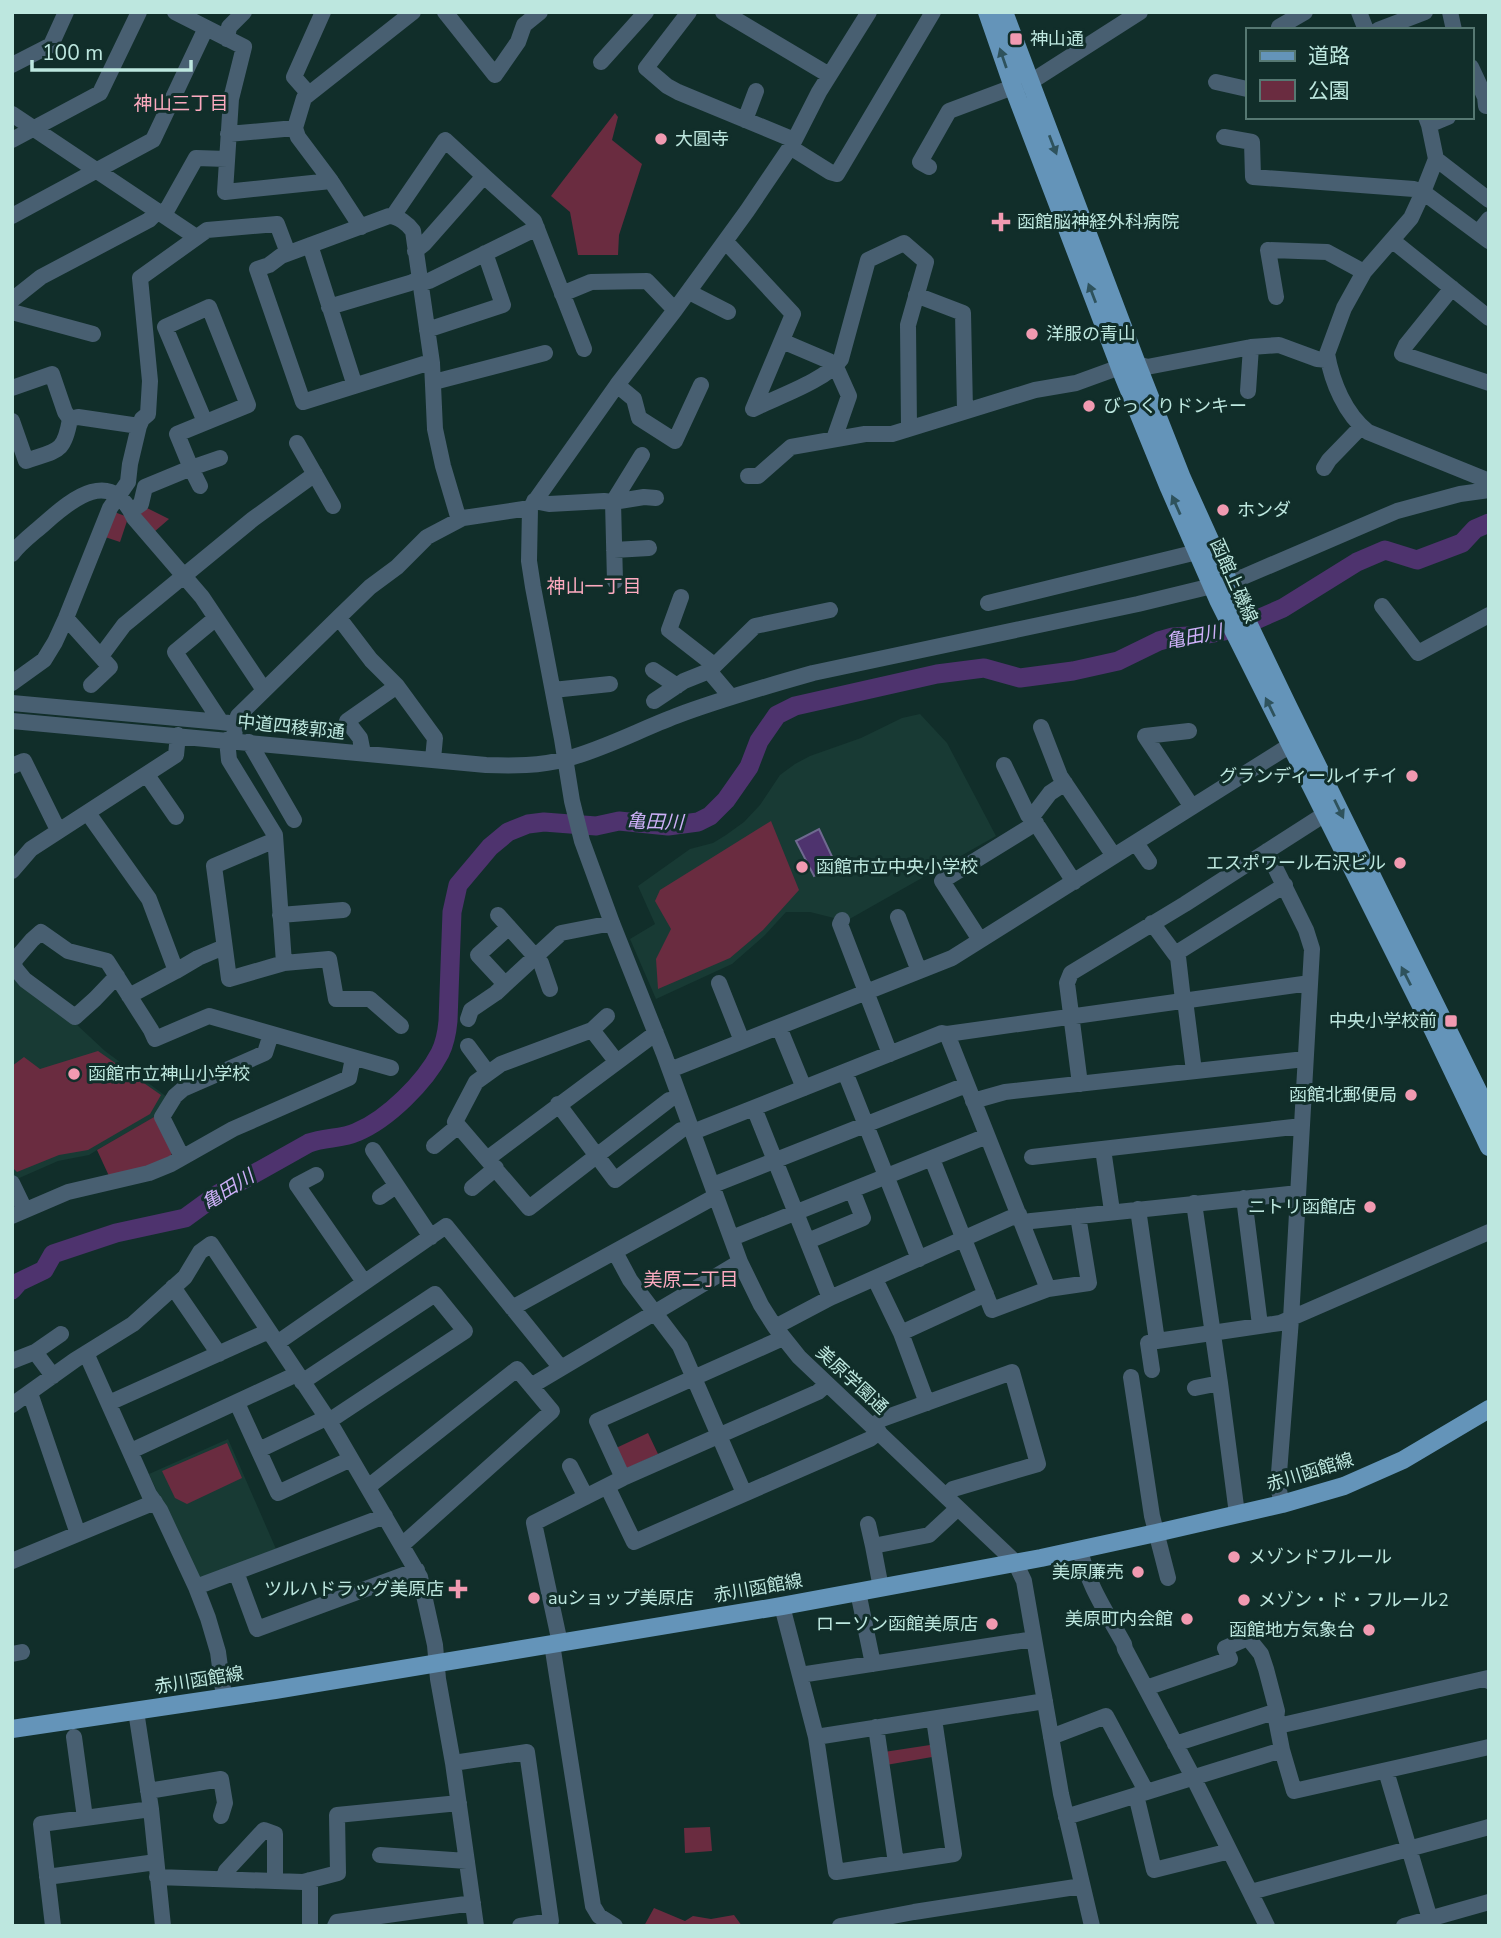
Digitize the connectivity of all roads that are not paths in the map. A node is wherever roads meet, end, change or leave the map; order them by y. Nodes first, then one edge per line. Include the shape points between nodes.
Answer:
1 (66, 12) edge
2 (139, 12) edge
3 (175, 12) edge
4 (244, 12) edge
5 (323, 12) edge
6 (413, 12) edge
7 (445, 12) edge
8 (540, 12) edge
9 (646, 12) edge
10 (689, 12) edge
11 (723, 12) edge
12 (869, 12) edge
13 (933, 12) edge
14 (987, 12) edge
15 (1004, 12) edge
16 (1140, 12) edge
17 (1305, 12) edge
18 (1419, 13) edge
19 (1279, 27) dead end
20 (206, 28) junction
21 (1383, 28) edge
22 (227, 39) junction
23 (601, 62) dead end
24 (12, 65) edge
25 (1473, 71) edge
26 (829, 75) junction
27 (1216, 82) dead end
28 (1021, 85) junction
29 (1246, 89) edge
30 (756, 91) dead end
31 (309, 94) junction
32 (1482, 108) edge
33 (12, 114) edge
34 (745, 120) junction
35 (1427, 121) edge
36 (295, 128) junction
37 (33, 129) junction
38 (228, 134) junction
39 (1224, 137) dead end
40 (12, 140) edge
41 (792, 144) junction
42 (227, 159) junction
43 (1436, 159) junction
44 (929, 167) dead end
45 (96, 170) junction
46 (484, 176) junction
47 (331, 181) junction
48 (1423, 192) junction
49 (1489, 200) edge
50 (161, 213) junction
51 (12, 216) edge
52 (393, 216) junction
53 (1489, 219) edge
54 (360, 227) junction
55 (537, 228) junction
56 (196, 237) junction
57 (1483, 237) edge
58 (726, 242) junction
59 (1393, 242) junction
60 (310, 245) junction
61 (415, 251) junction
62 (288, 253) junction
63 (485, 253) junction
64 (1364, 272) junction
65 (419, 281) junction
66 (1452, 288) junction
67 (689, 292) junction
68 (562, 294) junction
69 (916, 295) junction
70 (1276, 297) dead end
71 (12, 300) edge
72 (329, 307) junction
73 (675, 310) junction
74 (12, 312) edge
75 (728, 312) dead end
76 (1489, 318) edge
77 (427, 330) junction
78 (93, 334) dead end
79 (782, 341) junction
80 (1251, 347) junction
81 (584, 349) dead end
82 (545, 353) dead end
83 (1328, 360) junction
84 (432, 363) junction
85 (1128, 366) junction
86 (836, 367) junction
87 (434, 382) junction
88 (1489, 383) edge
89 (617, 385) junction
90 (701, 385) dead end
91 (355, 386) junction
92 (12, 388) edge
93 (1248, 391) dead end
94 (965, 411) junction
95 (70, 419) junction
96 (12, 421) edge
97 (205, 422) junction
98 (139, 426) junction
99 (1361, 427) junction
100 (909, 428) junction
101 (834, 439) junction
102 (297, 443) dead end
103 (642, 455) dead end
104 (220, 458) dead end
105 (191, 468) junction
106 (1324, 468) dead end
107 (315, 474) junction
108 (748, 476) dead end
109 (1489, 481) edge
110 (200, 486) dead end
111 (1489, 490) edge
112 (118, 495) junction
113 (656, 498) dead end
114 (613, 502) junction
115 (532, 504) junction
116 (333, 506) dead end
117 (131, 511) junction
118 (459, 520) junction
119 (649, 548) dead end
120 (614, 550) junction
121 (1196, 550) junction
122 (12, 554) edge
123 (183, 576) junction
124 (615, 581) dead end
125 (1221, 584) junction
126 (681, 597) dead end
127 (988, 603) dead end
128 (1382, 606) dead end
129 (830, 610) dead end
130 (1489, 615) edge
131 (66, 618) junction
132 (216, 618) junction
133 (342, 622) dead end
134 (100, 656) junction
135 (711, 668) junction
136 (653, 670) dead end
137 (12, 683) edge
138 (610, 684) dead end
139 (91, 685) dead end
140 (397, 686) junction
141 (677, 686) junction
142 (264, 690) junction
143 (552, 690) junction
144 (730, 697) junction
145 (654, 701) dead end
146 (12, 703) edge
147 (12, 721) edge
148 (1041, 727) dead end
149 (1189, 731) dead end
150 (233, 734) junction
151 (178, 735) junction
152 (1298, 743) junction
153 (363, 753) junction
154 (433, 759) junction
155 (565, 759) junction
156 (1004, 765) dead end
157 (12, 766) edge
158 (149, 778) dead end
159 (1065, 783) junction
160 (1192, 807) junction
161 (1325, 814) junction
162 (90, 816) dead end
163 (176, 817) dead end
164 (295, 820) dead end
165 (1033, 821) junction
166 (58, 830) junction
167 (275, 840) junction
168 (1136, 843) junction
169 (1267, 851) junction
170 (1114, 856) junction
171 (1149, 862) dead end
172 (12, 871) edge
173 (1074, 882) junction
174 (1285, 885) junction
175 (343, 910) dead end
176 (280, 915) junction
177 (898, 917) dead end
178 (842, 920) dead end
179 (612, 923) junction
180 (1152, 923) junction
181 (980, 940) junction
182 (224, 947) junction
183 (1175, 954) junction
184 (536, 957) junction
185 (284, 963) junction
186 (13, 968) edge
187 (176, 971) junction
188 (919, 971) junction
189 (117, 976) junction
190 (719, 983) dead end
191 (1310, 983) junction
192 (505, 984) junction
193 (550, 989) dead end
194 (866, 992) junction
195 (129, 996) junction
196 (1184, 1000) junction
197 (607, 1016) dead end
198 (1071, 1017) junction
199 (468, 1019) dead end
200 (401, 1026) dead end
201 (779, 1027) junction
202 (592, 1030) junction
203 (656, 1032) junction
204 (271, 1034) junction
205 (947, 1034) junction
206 (742, 1041) junction
207 (468, 1046) dead end
208 (890, 1054) junction
209 (353, 1058) junction
210 (1305, 1059) junction
211 (616, 1061) junction
212 (391, 1068) dead end
213 (670, 1070) junction
214 (1194, 1071) junction
215 (845, 1072) junction
216 (488, 1073) junction
217 (1080, 1084) junction
218 (966, 1085) junction
219 (804, 1088) junction
220 (669, 1100) dead end
221 (973, 1101) junction
222 (558, 1104) junction
223 (754, 1108) junction
224 (1489, 1113) edge
225 (866, 1125) junction
226 (458, 1126) junction
227 (1302, 1126) junction
228 (687, 1131) junction
229 (987, 1136) junction
230 (434, 1146) dead end
231 (1489, 1147) edge
232 (1103, 1149) junction
233 (373, 1150) dead end
234 (597, 1155) junction
235 (182, 1157) junction
236 (1032, 1157) dead end
237 (932, 1159) junction
238 (776, 1160) junction
239 (491, 1164) junction
240 (316, 1175) dead end
241 (886, 1177) junction
242 (12, 1183) edge
243 (396, 1186) junction
244 (472, 1188) dead end
245 (715, 1190) junction
246 (852, 1190) junction
247 (1298, 1193) junction
248 (380, 1197) dead end
249 (1244, 1198) junction
250 (1194, 1203) junction
251 (1138, 1209) junction
252 (1112, 1211) junction
253 (796, 1212) junction
254 (18, 1213) edge
255 (1078, 1216) junction
256 (1021, 1218) junction
257 (1489, 1232) edge
258 (431, 1237) junction
259 (732, 1238) junction
260 (964, 1239) junction
261 (808, 1241) junction
262 (615, 1252) junction
263 (919, 1259) junction
264 (740, 1262) junction
265 (875, 1279) junction
266 (364, 1282) junction
267 (173, 1287) junction
268 (1048, 1289) junction
269 (986, 1294) junction
270 (830, 1298) junction
271 (512, 1308) junction
272 (654, 1313) junction
273 (1291, 1319) junction
274 (1260, 1325) junction
275 (1212, 1332) junction
276 (779, 1333) junction
277 (901, 1333) junction
278 (61, 1334) dead end
279 (273, 1337) junction
280 (1153, 1342) junction
281 (1131, 1346) dead end
282 (35, 1352) junction
283 (86, 1353) junction
284 (219, 1354) junction
285 (12, 1361) edge
286 (561, 1368) junction
287 (1152, 1370) dead end
288 (53, 1376) junction
289 (1131, 1377) dead end
290 (300, 1378) junction
291 (693, 1378) junction
292 (1220, 1383) junction
293 (827, 1384) junction
294 (531, 1386) junction
295 (1195, 1388) dead end
296 (30, 1392) junction
297 (237, 1402) junction
298 (109, 1403) junction
299 (927, 1404) junction
300 (12, 1405) edge
301 (1489, 1409) edge
302 (328, 1419) junction
303 (876, 1429) junction
304 (718, 1436) junction
305 (259, 1450) junction
306 (131, 1451) junction
307 (351, 1459) junction
308 (570, 1466) dead end
309 (623, 1478) junction
310 (607, 1486) junction
311 (368, 1487) junction
312 (744, 1493) junction
313 (946, 1496) junction
314 (586, 1497) junction
315 (155, 1503) junction
316 (1282, 1504) junction
317 (958, 1508) junction
318 (1237, 1514) junction
319 (386, 1516) junction
320 (867, 1524) dead end
321 (1156, 1533) junction
322 (78, 1534) junction
323 (402, 1545) junction
324 (873, 1546) junction
325 (1080, 1549) junction
326 (12, 1561) edge
327 (1015, 1562) junction
328 (417, 1570) junction
329 (236, 1572) junction
330 (1168, 1578) dead end
331 (196, 1587) junction
332 (881, 1588) junction
333 (858, 1592) junction
334 (782, 1606) junction
335 (1034, 1639) junction
336 (556, 1644) junction
337 (436, 1662) junction
338 (873, 1664) junction
339 (800, 1675) junction
340 (1489, 1681) edge
341 (1146, 1688) junction
342 (223, 1697) junction
343 (1045, 1701) junction
344 (136, 1711) junction
345 (934, 1718) junction
346 (1278, 1718) junction
347 (876, 1727) junction
348 (12, 1729) edge
349 (74, 1737) dead end
350 (816, 1737) junction
351 (1051, 1737) junction
352 (1175, 1744) junction
353 (1489, 1747) edge
354 (1282, 1750) junction
355 (453, 1763) junction
356 (1386, 1770) junction
357 (1193, 1777) junction
358 (148, 1791) junction
359 (1141, 1793) junction
360 (459, 1803) junction
361 (150, 1809) junction
362 (221, 1816) dead end
363 (1066, 1817) junction
364 (85, 1818) junction
365 (1489, 1827) edge
366 (1408, 1849) junction
367 (1230, 1851) junction
368 (380, 1856) dead end
369 (467, 1861) junction
370 (896, 1863) junction
371 (156, 1870) junction
372 (47, 1877) junction
373 (223, 1879) junction
374 (275, 1880) junction
375 (310, 1880) junction
376 (1082, 1886) junction
377 (1251, 1892) junction
378 (1489, 1902) edge
379 (473, 1903) junction
380 (1430, 1919) junction
381 (52, 1926) edge
382 (163, 1926) edge
383 (310, 1926) edge
384 (335, 1926) edge
385 (475, 1926) edge
386 (520, 1926) edge
387 (615, 1926) edge
388 (840, 1926) edge
389 (1092, 1926) edge
390 (1267, 1926) edge
391 (1404, 1926) edge

1 - 24 street via 51,45
2 - 37 street via 100,93
3 - 20 street
4 - 22 street via 229,27
5 - 31 street via 294,77
6 - 31 street
7 - 8 street via 495,75 524,25
9 - 23 street
10 - 34 street via 646,68 667,86
11 - 26 street
12 - 26 street
13 - 41 street via 837,174
28 -> 14 main road, 函館上磯線
15 - 28 main road, 函館上磯線
16 - 28 street
17 - 19 street
18 - 21 street
20 - 22 street
20 - 45 street via 153,139
22 - 38 street via 244,47 230,99
25 - 32 street via 1485,97
26 - 41 street
27 - 29 street
28 - 44 street via 948,111 920,162
28 - 85 main road, 函館上磯線
30 - 34 street
31 - 36 street
33 - 37 street
34 - 41 street
35 - 43 street
36 - 38 street
36 - 47 street
37 - 40 street
37 - 45 street
38 - 42 street
39 - 48 street via 1252,142 1253,177
41 - 58 street
42 - 47 street via 225,192
42 - 50 street via 196,158
43 - 48 street
43 - 49 street
45 - 50 street
45 - 51 street
46 - 52 street via 445,140
46 - 55 street
46 - 61 street
47 - 54 street
48 - 57 street
48 - 59 street
50 - 56 street
50 - 71 street via 41,277
52 - 54 street
52 - 61 street via 413,232
53 - 57 street
54 - 60 street
55 - 63 street
55 - 68 street
56 - 62 street via 207,230 277,224
56 - 98 street via 140,278 150,381 148,414
58 - 67 street
58 - 79 street via 793,314
59 - 64 street
59 - 66 street
60 - 62 street
60 - 72 street
61 - 65 street
62 - 91 street via 257,269 303,402
63 - 65 street via 429,281
63 - 77 street via 503,305
64 - 70 street via 1327,252 1268,250
64 - 83 street via 1344,307
65 - 72 street
65 - 77 street
66 - 76 street
66 - 88 street via 1402,355
67 - 73 street
67 - 75 street
68 - 73 street via 591,282 647,281
68 - 81 street
69 - 86 street via 926,262 904,243 868,260
69 - 94 street via 963,313
69 - 100 street via 908,326
72 - 91 street
73 - 89 street
74 - 78 street
77 - 84 street
79 - 86 street
79 - 86 street via 753,409
80 - 83 street via 1279,345
80 - 85 street via 1147,367
80 - 93 street
82 - 87 street
83 - 99 street via 1344,403
84 - 87 street
84 - 91 street
85 - 94 street
121 -> 85 main road, 函館上磯線 via 1168,486
85 - 125 main road, 函館上磯線 via 1182,478
86 - 101 street via 849,396
87 - 118 street via 435,429
89 - 90 street via 634,399 639,418 675,441
89 - 115 street
92 - 95 street via 52,374
94 - 100 street
95 - 96 street via 66,441 57,450 26,461
95 - 98 street
97 - 97 street via 165,327 209,307 248,405
97 - 105 street via 177,434
98 - 112 street via 128,482
99 - 106 street
99 - 109 street
100 - 101 street
101 - 108 street via 791,447 758,476
102 - 107 street
103 - 114 street
104 - 105 street
105 - 110 street
105 - 117 street via 145,487 141,503
107 - 116 street
107 - 123 street
111 - 125 street, 中道四稜郭通 via 1397,511
112 - 117 street
112 - 122 street via 102,490 69,502
112 - 131 street
113 - 114 street
114 - 115 street
114 - 120 street
115 - 118 street
115 - 143 street, 美原学園通 via 529,561
117 - 123 street
118 - 142 street via 427,537
119 - 120 street
120 - 124 street
121 - 125 main road, 函館上磯線
121 - 127 street
123 - 132 street
123 - 134 street via 124,625
125 - 144 street, 中道四稜郭通 via 848,664
125 - 152 main road, 函館上磯線
126 - 135 street via 669,630
128 - 130 street via 1418,653
129 - 135 street via 755,626
131 - 134 street
131 - 137 street via 44,660
132 - 142 street
132 - 150 street via 175,652
133 - 140 street
134 - 139 street via 110,667
135 - 141 street
135 - 144 street
136 - 141 street
138 - 143 street
140 - 153 street via 347,721
140 - 154 street via 435,738
141 - 145 street
142 - 150 street via 238,716
143 - 155 street, 美原学園通
144 - 155 street, 中道四稜郭通
146 - 150 street
147 - 151 street, 中道四稜郭通
148 - 159 street
149 - 160 street via 1145,736
150 - 151 street, 中道四稜郭通
150 - 153 street, 中道四稜郭通
150 - 164 street
150 - 167 street via 229,760
151 - 166 street via 176,755
152 - 160 street
152 - 161 main road, 函館上磯線
152 -> 224 main road, 函館上磯線
153 - 154 street, 中道四稜郭通
154 - 155 street, 中道四稜郭通 via 512,765
155 - 179 street, 美原学園通 via 582,841
156 - 165 street
157 - 166 street via 24,761
158 - 163 street
159 - 165 street via 1050,793
159 - 170 street
160 - 168 street
161 - 169 street
231 -> 161 main road, 函館上磯線
162 - 187 street via 149,899
165 - 173 street
165 - 181 street via 942,881
166 - 172 street via 31,849
167 - 176 street
167 - 182 street via 214,866
168 - 170 street
168 - 171 street
169 - 174 street
169 - 180 street
170 - 173 street
173 - 181 street
174 - 183 street
174 - 191 street via 1312,949
175 - 176 street
176 - 185 street
177 - 188 street
178 - 194 street
179 - 184 street via 561,933
179 - 203 street, 美原学園通
180 - 183 street
180 - 198 street via 1069,976
181 - 188 street
182 - 185 street via 229,979
182 - 187 street
183 - 196 street
184 - 192 street
184 - 192 street via 503,921 478,955
184 - 193 street
185 - 200 street via 329,959 336,999 370,999
186 - 189 street via 41,933 68,951 107,961
186 - 189 street via 75,1017
187 - 195 street
188 - 194 street
189 - 195 street
190 - 206 street
191 - 196 street
191 - 210 street
192 - 199 street via 471,1010
194 - 201 street
194 - 208 street
195 - 204 street via 155,1039 209,1016
196 - 198 street
196 - 214 street
197 - 202 street
198 - 205 street
198 - 217 street
201 - 206 street
201 - 219 street
202 - 211 street
202 - 216 street
203 - 211 street
203 - 213 street, 美原学園通
204 - 209 street
204 - 235 street via 265,1053 176,1096 162,1117
205 - 208 street
205 - 218 street
206 - 213 street
207 - 216 street
208 - 215 street
209 - 212 street
209 - 235 street via 349,1078 233,1129
210 - 214 street
210 - 227 street
211 - 222 street
213 - 228 street, 美原学園通
214 - 217 street
215 - 219 street
215 - 225 street
216 - 226 street via 476,1082 455,1122
217 - 221 street
218 - 221 street
218 - 225 street
219 - 223 street
220 - 234 street
221 - 229 street
222 - 234 street
222 - 239 street
223 - 228 street
223 - 238 street
225 - 238 street
225 - 241 street
226 - 230 street
226 - 239 street
227 - 232 street
227 - 247 street
228 - 234 street via 615,1180
228 - 245 street, 美原学園通
229 - 237 street
229 - 256 street
232 - 236 street
232 - 252 street
233 - 243 street
234 - 239 street via 528,1208
235 - 254 street via 149,1173 68,1192
237 - 241 street
237 - 260 street
238 - 245 street
238 - 253 street
239 - 244 street
240 - 266 street via 298,1185
241 - 246 street
241 - 263 street
242 - 254 street
243 - 248 street
243 - 258 street
245 - 259 street, 美原学園通
245 - 262 street
246 - 253 street
246 - 261 street via 863,1218
247 - 249 street
247 - 273 street
249 - 250 street
249 - 274 street
250 - 251 street
250 - 275 street
251 - 252 street
251 - 280 street
252 - 255 street
253 - 259 street
253 - 261 street
255 - 256 street
255 - 268 street via 1089,1283
256 - 260 street
256 - 268 street
257 - 273 street
258 - 266 street
258 - 271 street via 446,1226
259 - 264 street, 美原学園通
260 - 263 street
260 - 269 street
261 - 270 street
262 - 271 street
262 - 272 street
263 - 265 street
264 - 272 street
264 - 276 street, 美原学園通
265 - 270 street
265 - 277 street
266 - 279 street
267 - 279 street via 211,1244
267 - 283 street via 133,1324
267 - 284 street
268 - 269 street via 992,1310
269 - 277 street
270 - 276 street
271 - 286 street
272 - 286 street
272 - 291 street via 680,1346
273 - 274 street
273 - 316 street via 1278,1486
274 - 275 street
275 - 280 street
275 - 292 street
276 - 291 street
276 - 293 street, 美原学園通
277 - 299 street
278 - 282 street
279 - 284 street
279 - 290 street
280 - 281 street
280 - 287 street
282 - 285 street
282 - 288 street
283 - 288 street
283 - 298 street
284 - 298 street
286 - 294 street
288 - 296 street
289 - 321 street
290 - 297 street
290 - 302 street
290 - 302 street via 435,1294 465,1331
291 - 304 street
291 - 309 street via 597,1420
292 - 295 street
292 - 318 street
293 - 303 street, 美原学園通
293 - 304 street
294 - 311 street via 517,1369
294 - 323 street via 552,1411
296 - 300 street
296 - 322 street
297 - 305 street
297 - 306 street
298 - 306 street
299 - 303 street via 882,1419
299 - 313 street via 1012,1372 1038,1464 953,1489
301 - 316 main road, 赤川函館線 via 1378,1472
302 - 305 street
302 - 307 street
303 - 312 street via 870,1439
303 - 313 street, 美原学園通
304 - 309 street
304 - 312 street
305 - 307 street via 278,1493
306 - 315 street
307 - 311 street
308 - 314 street
309 - 310 street
310 - 312 street via 635,1542
310 - 314 street
311 - 319 street
313 - 317 street, 美原学園通
314 - 336 street via 534,1523
315 - 322 street
315 - 331 street
316 - 318 main road, 赤川函館線
317 - 324 street via 929,1535
317 - 327 street, 美原学園通
318 - 321 main road, 赤川函館線
319 - 323 street
319 - 329 street
320 - 324 street
321 - 325 main road, 赤川函館線
321 - 330 street
322 - 326 street
323 - 328 street
324 - 332 street
325 - 327 main road, 赤川函館線
325 - 341 street via 1095,1594
327 - 332 main road, 赤川函館線
327 - 335 street, 美原学園通 via 1024,1581
328 - 329 street via 257,1629
328 - 337 street
329 - 331 street
331 - 342 street via 218,1652
332 - 333 main road, 赤川函館線
333 - 334 main road, 赤川函館線
333 - 338 street
334 - 336 main road, 赤川函館線
334 - 339 street
335 - 338 street
335 - 343 street, 美原学園通
336 - 337 main road, 赤川函館線
336 - 387 street via 593,1906
337 - 342 main road, 赤川函館線
337 - 355 street
338 - 339 street
339 - 350 street
340 - 346 street
341 - 346 street via 1230,1659 1225,1648 1248,1638 1261,1654
341 - 352 street
342 - 344 main road, 赤川函館線
343 - 345 street
343 - 351 street, 美原学園通
344 - 348 main road, 赤川函館線
344 - 358 street
345 - 347 street
345 - 370 street via 954,1854
346 - 352 street
346 - 354 street
347 - 350 street
347 - 370 street
349 - 364 street
350 - 370 street via 836,1872
351 - 359 street via 1106,1716
351 - 363 street, 美原学園通
352 - 357 street
353 - 356 street
354 - 356 street via 1294,1791
354 - 357 street
355 - 360 street
355 - 386 street via 527,1752 551,1921
356 - 366 street
357 - 359 street
357 - 367 street
358 - 361 street
358 - 362 street via 221,1779 225,1803
359 - 363 street
359 - 367 street via 1154,1870
360 - 369 street
360 - 375 street via 337,1815 338,1873
361 - 364 street
361 - 371 street
363 - 376 street, 美原学園通
364 - 372 street via 41,1824
365 - 366 street
366 - 377 street
366 - 380 street
367 - 377 street
368 - 369 street
369 - 379 street
371 - 372 street
371 - 373 street
371 - 382 street
372 - 381 street
373 - 374 street
373 - 374 street via 264,1830 275,1834
374 - 375 street
375 - 383 street
376 - 388 street
376 - 389 street, 美原学園通
377 - 390 street
378 - 380 street
379 - 384 street via 337,1922
379 - 385 street
380 - 391 street

